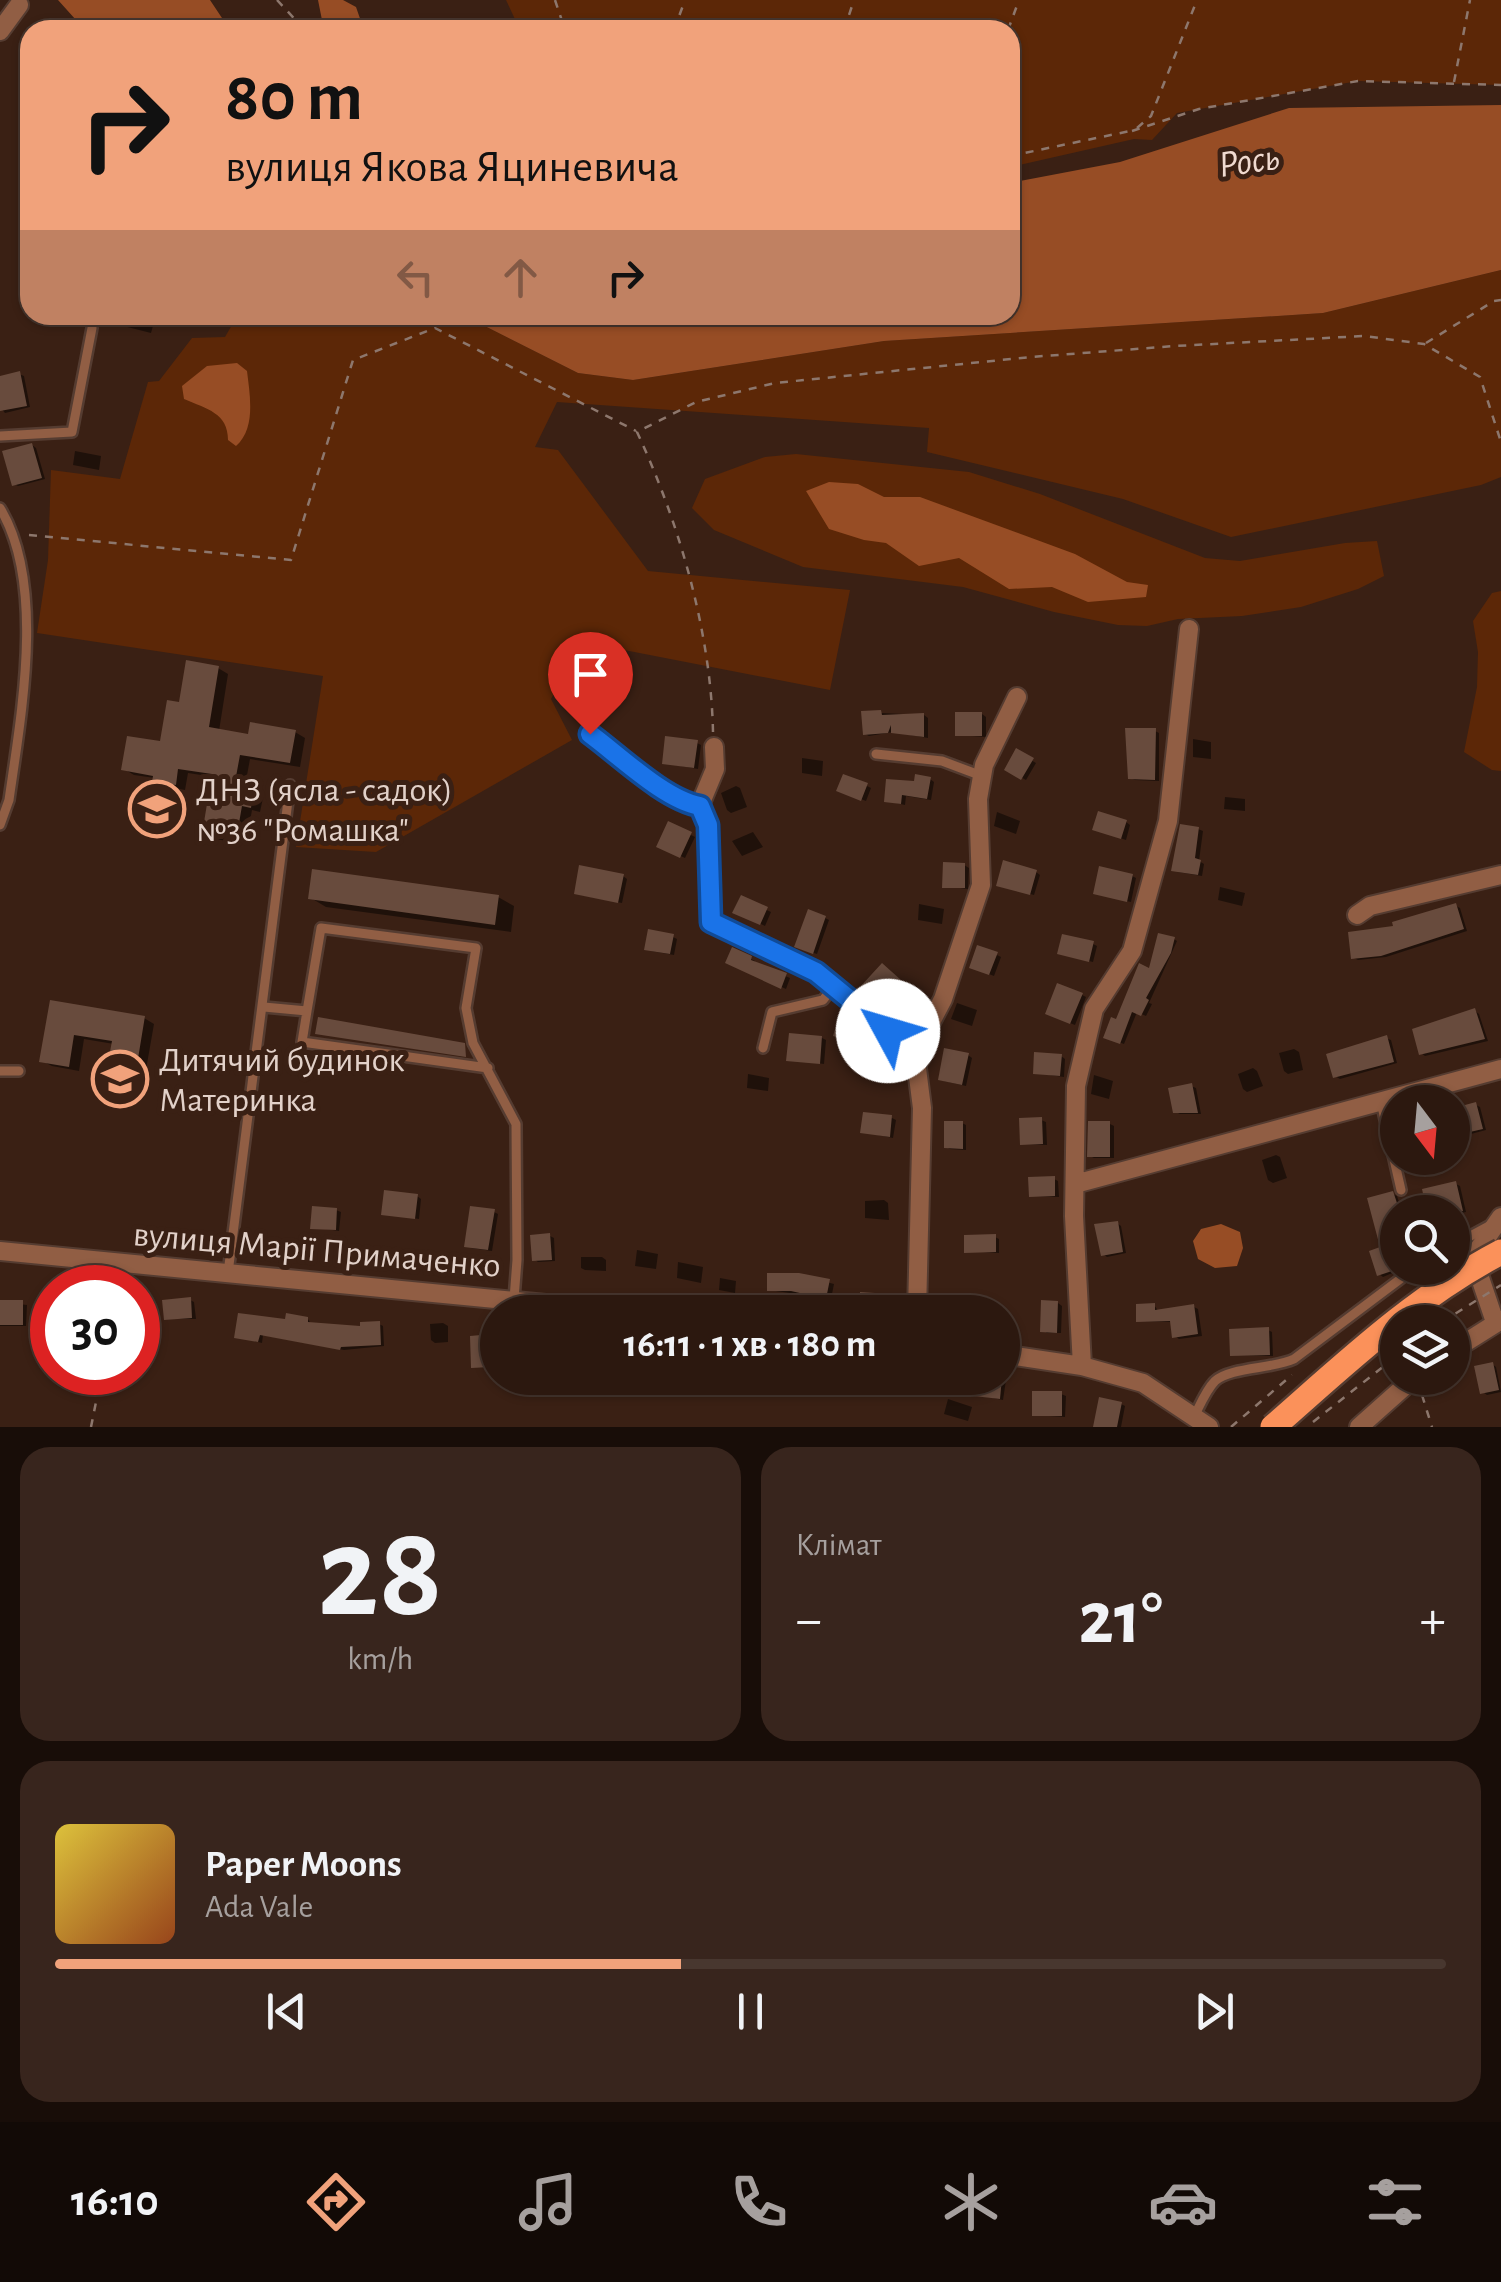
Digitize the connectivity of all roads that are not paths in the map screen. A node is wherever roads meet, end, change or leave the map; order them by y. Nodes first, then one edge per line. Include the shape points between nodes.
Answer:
1 (20, 5) dead end
2 (0, 31) edge
3 (92, 328) dead end
4 (0, 436) edge
5 (0, 508) edge
6 (1189, 628) dead end
7 (1017, 698) dead end
8 (590, 734) dead end
9 (714, 747) road end
10 (876, 754) dead end
11 (982, 776) junction
12 (290, 785) dead end
13 (700, 806) junction
14 (0, 825) edge
15 (1501, 875) edge
16 (1357, 914) dead end
17 (834, 986) junction
18 (264, 1007) junction
19 (307, 1011) junction
20 (762, 1048) dead end
21 (916, 1053) junction
22 (488, 1068) junction
23 (1501, 1069) edge
24 (0, 1071) edge
25 (19, 1071) dead end
26 (1439, 1085) edge
27 (1380, 1100) edge
28 (1398, 1175) edge
29 (1075, 1184) junction
30 (1401, 1190) dead end
31 (1498, 1220) edge
32 (1470, 1236) edge
33 (0, 1250) edge
34 (1501, 1252) edge
35 (228, 1275) junction
36 (1392, 1285) edge
37 (514, 1295) edge
38 (917, 1295) edge
39 (480, 1297) edge
40 (1498, 1321) edge
41 (1470, 1339) edge
42 (1020, 1357) edge
43 (1082, 1366) junction
44 (1405, 1395) edge
45 (1202, 1422) edge
46 (1272, 1427) edge
47 (1359, 1427) edge

1 - 2 street
3 - 4 lane via 72,432
5 - 14 lane via 13,533 27,635 9,800
6 - 29 street via 1168,821 1132,951 1094,1009 1076,1086
7 - 11 street
8 - 13 lane via 661,788
9 - 13 street via 715,769
10 - 11 lane via 942,761
11 - 21 street via 981,885 943,1000
12 - 18 lane
13 - 17 street via 708,825 711,922
15 - 16 street
17 - 20 lane via 822,1000 772,1012
17 - 21 street
18 - 19 lane
18 - 35 lane
19 - 22 lane via 302,1042
19 - 22 lane via 321,928 476,948 466,1008 473,1043
21 - 38 street via 922,1108
22 - 37 lane via 516,1124
23 - 26 street
24 - 25 lane
27 - 29 street
28 - 30 lane
29 - 43 street
31 - 32 lane
31 - 40 street via 1473,1257
33 - 35 street, вулиця Марії Примаченко
34 - 46 main road, bridge via 1392,1323
35 - 39 street, вулиця Марії Примаченко
36 - 45 lane via 1294,1359 1216,1378
40 - 41 street
42 - 43 street
43 - 45 street via 1143,1383
44 - 47 street

